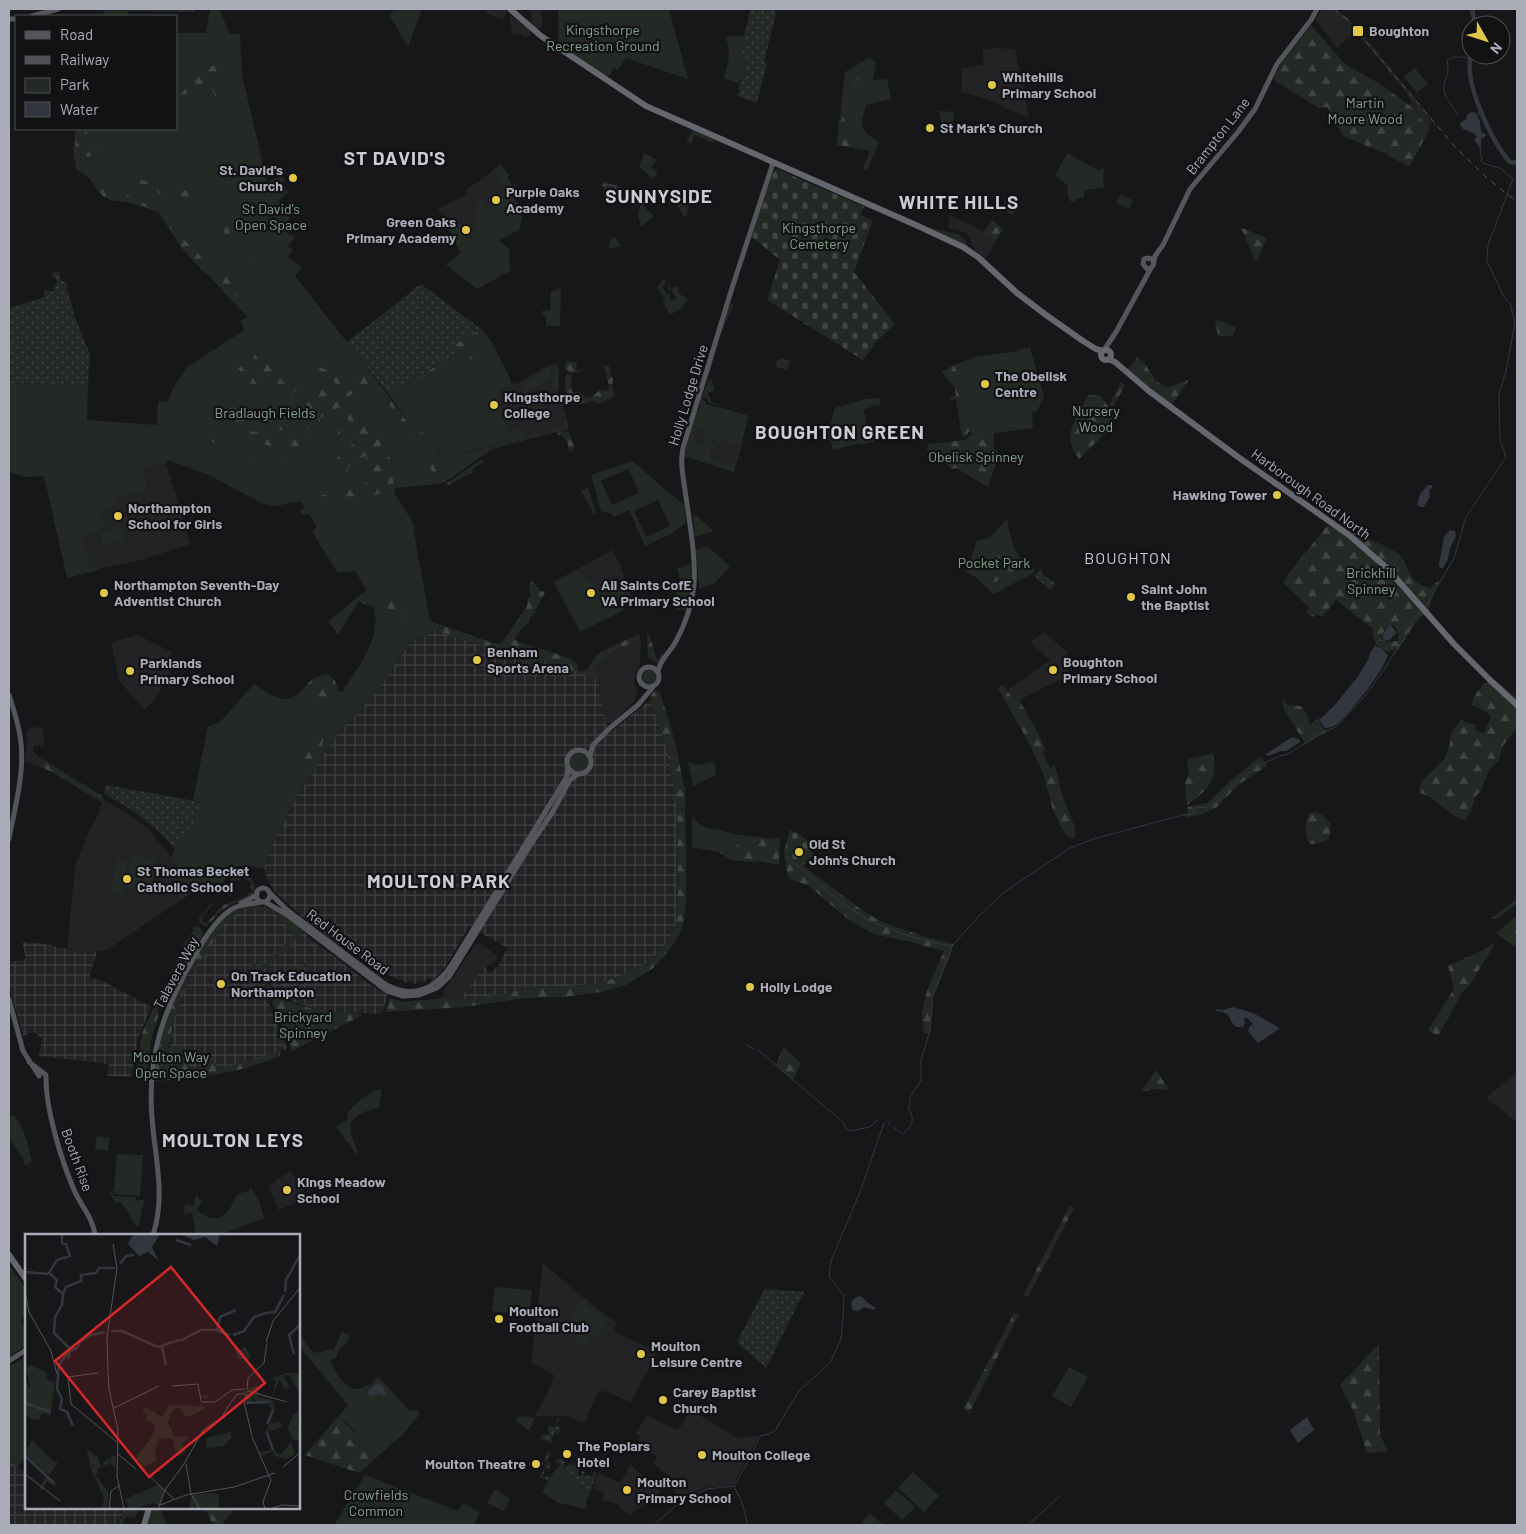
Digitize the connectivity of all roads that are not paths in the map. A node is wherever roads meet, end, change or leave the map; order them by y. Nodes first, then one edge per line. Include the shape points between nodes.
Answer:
1 (58, 9) edge
2 (510, 9) edge
3 (1318, 9) edge
4 (36, 15) edge
5 (773, 162) junction
6 (1157, 254) junction
7 (1147, 258) junction
8 (1152, 266) junction
9 (1144, 267) junction
10 (1145, 279) junction
11 (1106, 353) junction
12 (660, 664) junction
13 (651, 667) junction
14 (658, 672) junction
15 (642, 685) junction
16 (653, 686) junction
17 (9, 694) edge
18 (642, 700) junction
19 (1517, 705) edge
20 (593, 745) junction
21 (580, 750) junction
22 (590, 756) junction
23 (568, 767) junction
24 (578, 774) junction
25 (9, 839) edge
26 (533, 841) junction
27 (516, 859) junction
28 (269, 892) junction
29 (257, 894) junction
30 (264, 902) junction
31 (248, 904) junction
32 (286, 914) junction
33 (337, 947) junction
34 (198, 949) junction
35 (358, 970) junction
36 (9, 999) edge
37 (95, 1234) edge
38 (152, 1234) edge
39 (9, 1255) edge
40 (9, 1262) edge
41 (25, 1278) edge
42 (25, 1285) edge
43 (25, 1351) edge
44 (9, 1362) edge
45 (147, 1509) edge
46 (142, 1525) edge

1 - 4 main road
2 - 5 highway via 541,36 644,105
3 - 6 main road, Brampton Lane via 1277,64 1255,109 1192,186
5 - 11 highway, Harborough Road North via 969,251 1021,296 1083,341
5 - 12 main road, Holly Lodge Drive via 683,448 682,465 694,559 693,587 682,628
6 - 7 main road
6 - 8 main road, Brampton Lane
7 - 8 main road via 1152,259
7 - 9 main road via 1143,262
8 - 9 main road
8 - 10 main road, Brampton Lane
9 - 10 main road
10 - 11 main road, Brampton Lane
11 - 19 highway, Harborough Road North via 1156,396 1345,532 1387,568 1440,629
12 - 13 main road
12 - 14 main road, Holly Lodge Drive
13 - 14 main road
13 - 15 main road via 642,671
14 - 16 main road via 658,680
15 - 16 main road via 647,688
15 - 18 main road
16 - 18 main road
17 - 25 main road via 22,752
18 - 20 main road
20 - 21 main road
20 - 22 main road
21 - 22 main road
21 - 23 main road via 569,756
22 - 24 main road via 589,770
23 - 24 main road
23 - 27 main road, Red House Road via 566,778
24 - 26 main road via 570,780
26 - 27 main road
26 - 35 main road via 442,985 424,994 403,996 384,989
27 - 33 main road, Red House Road via 448,971 428,988 410,992 391,988
28 - 29 main road via 263,889
28 - 30 main road via 269,898
28 - 33 main road, Red House Road via 287,910
29 - 30 main road via 258,899
29 - 34 main road via 223,912
30 - 31 main road, Talavera Way
30 - 32 main road
31 - 32 main road via 262,905
31 - 34 main road, Talavera Way via 227,913
32 - 35 main road
33 - 35 main road via 340,954
34 - 38 main road, Talavera Way via 166,1011 156,1045 151,1087 160,1198
36 - 37 main road, Booth Rise via 22,1048 42,1077 67,1169
39 - 41 highway
40 - 42 highway
43 - 44 main road
45 - 46 highway

